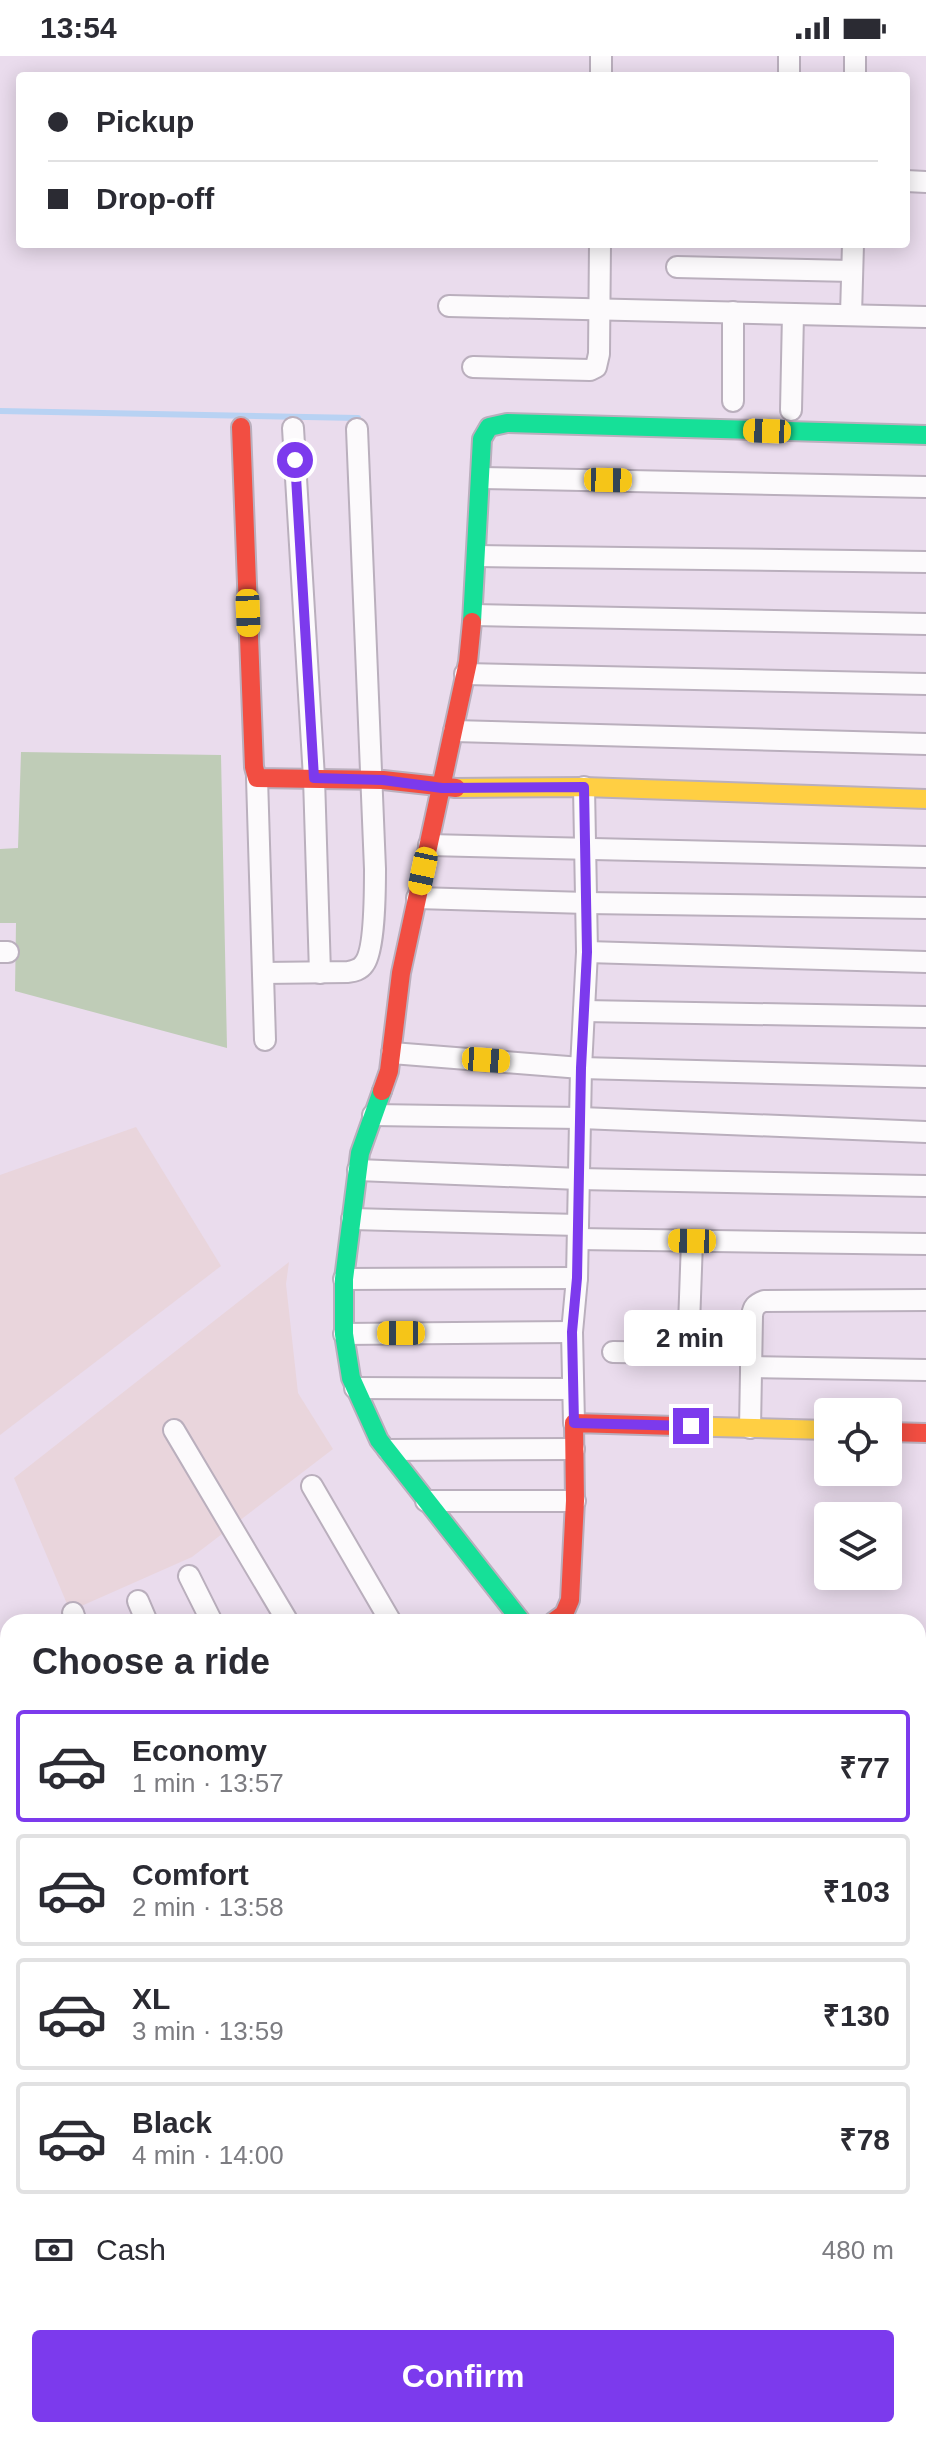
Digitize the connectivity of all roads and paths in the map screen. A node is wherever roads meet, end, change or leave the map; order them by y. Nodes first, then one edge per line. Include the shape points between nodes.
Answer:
1 (600, 248) edge
2 (853, 248) edge
3 (677, 267) dead end
4 (852, 271) junction
5 (449, 306) dead end
6 (600, 309) junction
7 (733, 312) junction
8 (793, 314) junction
9 (851, 315) junction
10 (926, 317) edge
11 (473, 367) dead end
12 (733, 401) dead end
13 (791, 410) dead end
14 (241, 427) dead end
15 (293, 428) dead end
16 (357, 429) dead end
17 (926, 435) edge
18 (481, 478) junction
19 (926, 487) edge
20 (477, 556) junction
21 (926, 562) edge
22 (474, 615) junction
23 (926, 624) edge
24 (465, 674) junction
25 (926, 684) edge
26 (454, 731) junction
27 (926, 744) edge
28 (257, 778) junction
29 (314, 778) junction
30 (370, 780) junction
31 (584, 787) junction
32 (436, 788) junction
33 (926, 799) edge
34 (429, 845) junction
35 (584, 847) junction
36 (926, 857) edge
37 (417, 898) junction
38 (587, 903) junction
39 (926, 908) edge
40 (587, 952) junction
41 (926, 962) edge
42 (263, 973) junction
43 (320, 973) junction
44 (584, 1011) junction
45 (926, 1017) edge
46 (265, 1040) dead end
47 (392, 1053) junction
48 (581, 1068) junction
49 (926, 1077) edge
50 (373, 1115) junction
51 (581, 1118) junction
52 (926, 1132) edge
53 (358, 1170) junction
54 (579, 1179) junction
55 (926, 1186) edge
56 (352, 1219) junction
57 (578, 1232) junction
58 (692, 1241) junction
59 (926, 1244) edge
60 (577, 1278) junction
61 (344, 1279) junction
62 (926, 1300) edge
63 (572, 1332) junction
64 (344, 1334) junction
65 (613, 1352) dead end
66 (688, 1353) junction
67 (751, 1361) junction
68 (926, 1370) edge
69 (355, 1388) junction
70 (573, 1389) junction
71 (574, 1423) junction
72 (750, 1428) junction
73 (174, 1430) dead end
74 (814, 1430) edge
75 (902, 1432) edge
76 (926, 1433) edge
77 (574, 1449) junction
78 (388, 1450) junction
79 (312, 1486) dead end
80 (426, 1501) junction
81 (575, 1501) junction
82 (189, 1576) dead end
83 (138, 1601) dead end
84 (144, 1614) edge
85 (208, 1614) edge
86 (283, 1614) edge
87 (386, 1614) edge
88 (516, 1614) edge
89 (564, 1614) edge

1 - 6 street
2 - 4 street
3 - 4 street
4 - 9 street
5 - 6 street
6 - 7 street
6 - 11 street via 599,354 590,370
7 - 8 street
7 - 12 street
8 - 9 street
8 - 13 street
9 - 10 street
14 - 28 street
15 - 29 street
16 - 30 street
17 - 18 street via 507,423 485,431
18 - 19 street
18 - 20 street
20 - 21 street
20 - 22 street
22 - 23 street
22 - 24 street
24 - 25 street
24 - 26 street
26 - 27 street
26 - 32 street
28 - 29 street
28 - 42 street
29 - 30 street
29 - 43 street
30 - 32 street
30 - 43 street via 375,892 369,956 358,970
31 - 32 street
31 - 33 street
31 - 35 street
32 - 34 street
34 - 35 street
34 - 37 street
35 - 36 street
35 - 38 street
37 - 38 street
37 - 47 street
38 - 39 street
38 - 40 street
40 - 41 street
40 - 44 street
42 - 43 street
42 - 46 street
44 - 45 street
44 - 48 street
47 - 48 street
47 - 50 street
48 - 49 street
48 - 51 street
50 - 51 street
50 - 53 street
51 - 52 street
51 - 54 street
53 - 54 street
53 - 56 street
54 - 55 street
54 - 57 street
56 - 57 street
56 - 61 street
57 - 58 street
57 - 60 street
58 - 59 street
58 - 66 street
60 - 61 street
60 - 63 street
61 - 64 street
62 - 67 street via 764,1301 753,1308
63 - 64 street
63 - 70 street
64 - 69 street
65 - 66 street
66 - 67 street
67 - 68 street
67 - 72 street
69 - 70 street
69 - 78 street
70 - 71 street
71 - 72 street
71 - 77 street
72 - 74 street
73 - 86 street
75 - 76 street
77 - 78 street
77 - 81 street
78 - 80 street
79 - 87 street
80 - 81 street
80 - 88 street
81 - 89 street via 570,1600
82 - 85 street
83 - 84 street

